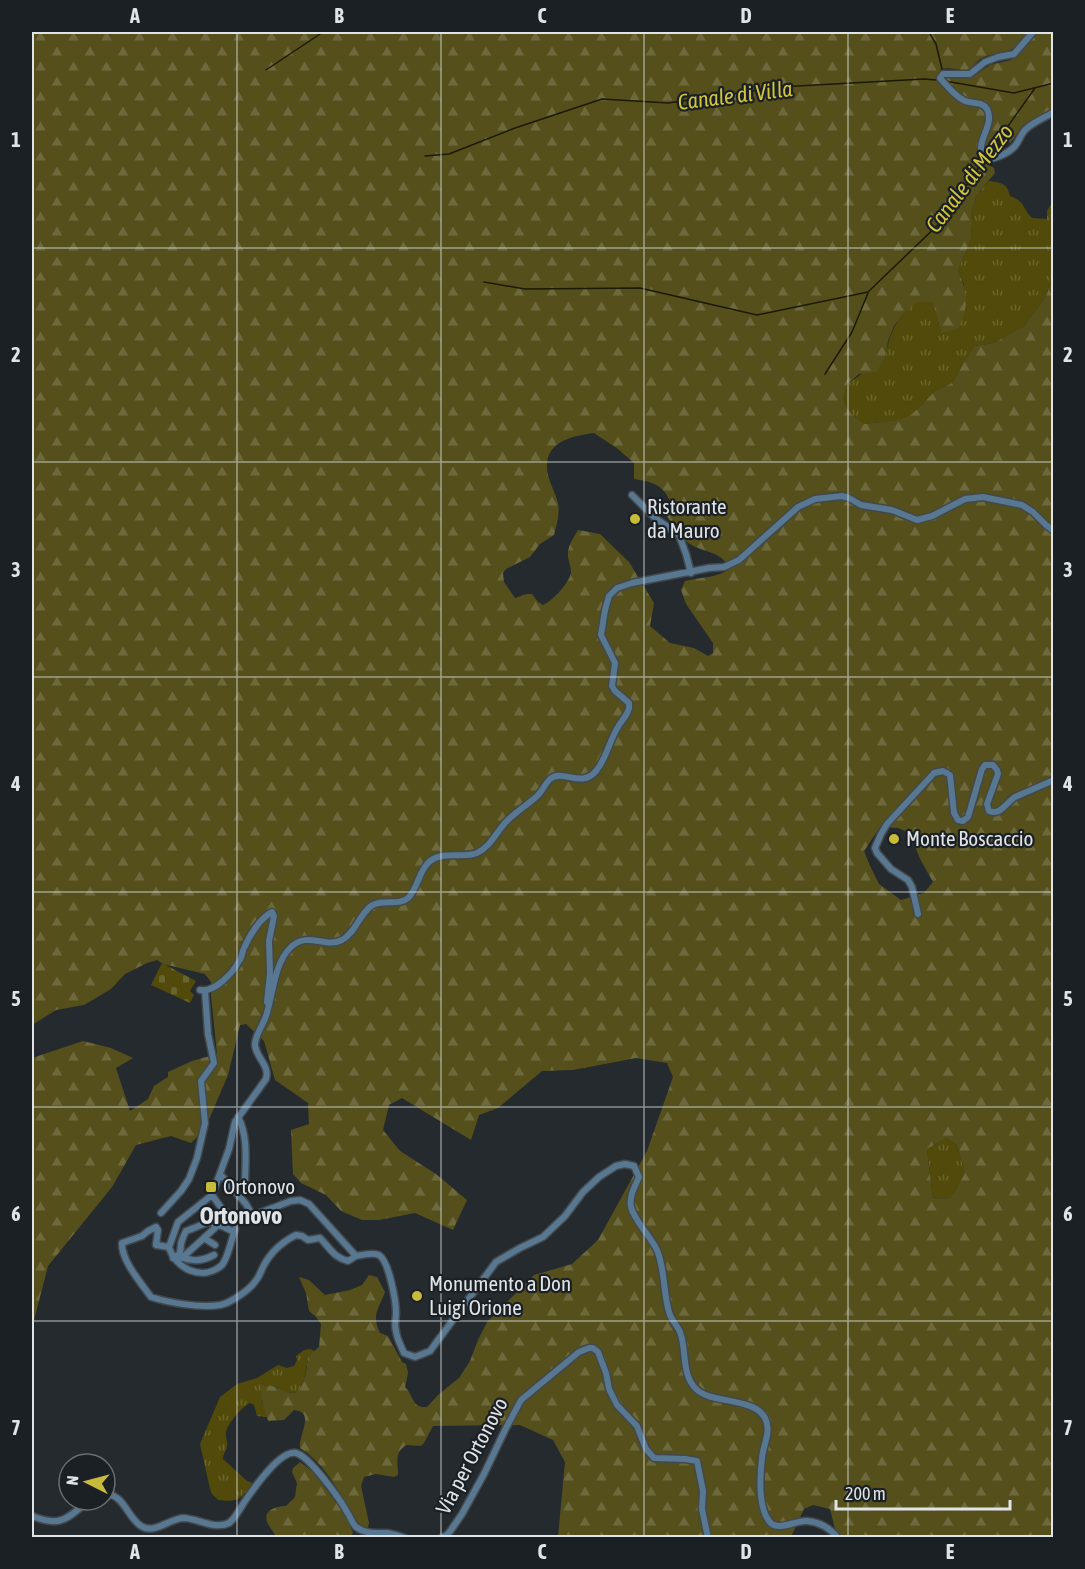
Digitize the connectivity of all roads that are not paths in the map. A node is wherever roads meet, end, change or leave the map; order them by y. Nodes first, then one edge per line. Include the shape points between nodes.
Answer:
1 (1033, 32) edge
2 (1053, 112) edge
3 (632, 495) dead end
4 (1053, 531) edge
5 (691, 573) junction
6 (1053, 780) edge
7 (918, 914) dead end
8 (267, 1014) junction
9 (238, 1117) junction
10 (220, 1174) junction
11 (245, 1185) dead end
12 (212, 1195) junction
13 (222, 1209) junction
14 (161, 1213) dead end
15 (253, 1215) junction
16 (214, 1224) junction
17 (236, 1227) junction
18 (204, 1238) junction
19 (215, 1245) dead end
20 (169, 1247) junction
21 (214, 1255) dead end
22 (356, 1256) junction
23 (178, 1257) junction
24 (117, 1498) edge
25 (75, 1512) edge
26 (32, 1516) edge
27 (405, 1538) edge
28 (441, 1538) edge
29 (708, 1538) edge
30 (838, 1538) edge

1 - 2 street via 1014,54 985,62 970,74 942,74 943,82 965,101 986,107 986,131 980,147 985,159 1014,146 1024,131
3 - 5 street via 679,535
4 - 5 street via 1022,505 984,497 965,499 917,520 842,496 822,497 798,507 739,560
5 - 8 street via 622,585 609,596 601,635 615,663 612,686 629,703 629,708 597,771 584,779 555,776 538,796 504,823 483,850 429,861 404,902 371,906 341,941 297,942 282,960
6 - 7 street via 1014,797 993,813 987,804 998,774 993,765 985,765 968,817 963,821 954,813 950,775 943,771 934,773 887,824 875,848 891,869 908,880
8 - 9 street via 255,1047 267,1073
8 - 14 street via 272,912 253,932 227,977 203,991 214,1063 201,1081 205,1123 189,1179
9 - 10 street
9 - 11 street via 246,1149
10 - 12 street
10 - 15 street
12 - 13 street
12 - 20 street via 178,1222
13 - 16 street
13 - 17 street
15 - 17 street
15 - 22 street via 300,1200 309,1204
16 - 17 street
16 - 18 street
16 - 23 street via 209,1222 186,1231
17 - 23 street via 225,1260 210,1271 196,1272 181,1266
18 - 19 street
18 - 23 street
20 - 22 street via 156,1245 156,1227 122,1243 123,1252 151,1297 203,1306 222,1305 250,1288 273,1252 296,1235 308,1240 320,1238 344,1260
20 - 23 street
21 - 23 street via 193,1261
22 - 30 street via 372,1253 383,1259 390,1277 399,1343 404,1353 415,1357 429,1351 496,1262 543,1237 599,1177 616,1166 634,1166 639,1177 630,1198 631,1209 657,1250 669,1315 680,1332 684,1361 695,1388 707,1396 747,1405 762,1413 767,1421 760,1491 769,1522 777,1526 805,1520 831,1530
24 - 27 street via 146,1528 184,1518 226,1524 280,1458 295,1453 316,1469 357,1527 373,1534
25 - 26 street via 55,1522
28 - 29 street, Via per Ortonovo via 462,1514 521,1400 589,1348 598,1352 617,1406 637,1426 654,1458 697,1461

